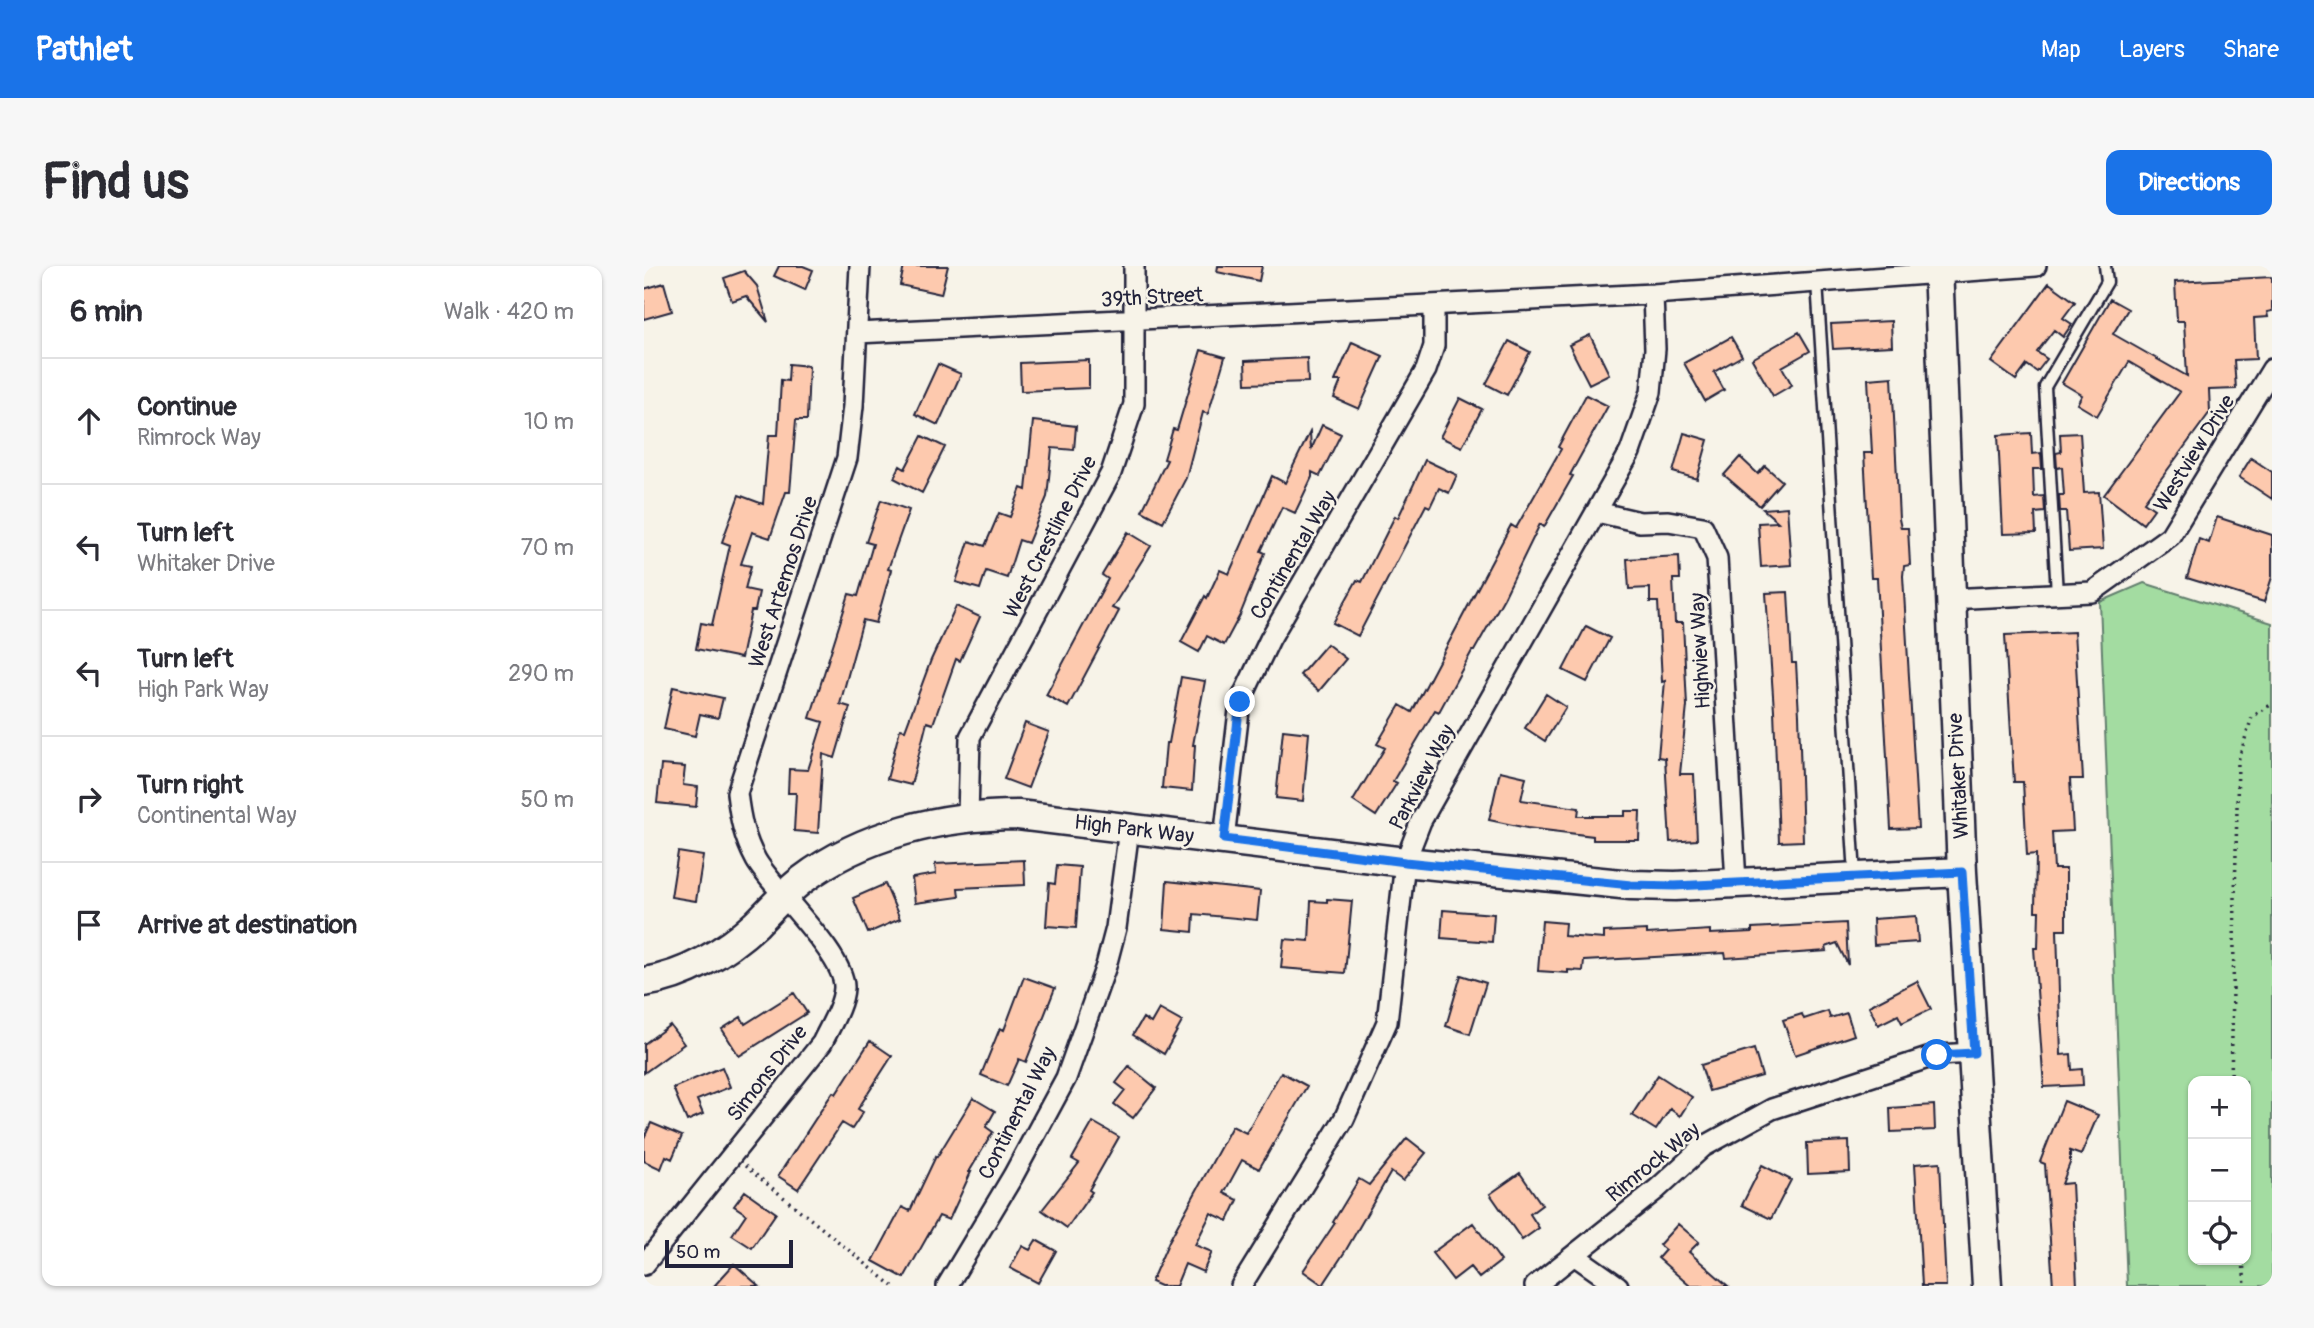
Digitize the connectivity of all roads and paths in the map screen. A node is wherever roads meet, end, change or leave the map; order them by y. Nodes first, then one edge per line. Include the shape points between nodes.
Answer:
1 (860, 266) edge
2 (1134, 266) edge
3 (2036, 266) edge
4 (2105, 266) edge
5 (1937, 270) edge
6 (1816, 282) junction
7 (1653, 294) junction
8 (1434, 305) junction
9 (1134, 321) junction
10 (857, 333) junction
11 (2272, 369) edge
12 (1597, 512) junction
13 (2057, 594) junction
14 (1950, 599) junction
15 (2272, 704) edge
16 (968, 817) junction
17 (1129, 828) junction
18 (1224, 839) junction
19 (1405, 862) junction
20 (1962, 872) junction
21 (1855, 877) junction
22 (1736, 883) junction
23 (785, 895) junction
24 (644, 982) edge
25 (1974, 1053) junction
26 (2231, 1076) edge
27 (732, 1156) junction
28 (1574, 1255) junction
29 (644, 1265) edge
30 (2243, 1265) edge
31 (893, 1286) edge
32 (947, 1286) edge
33 (1241, 1286) edge
34 (1535, 1286) edge
35 (1618, 1286) edge
36 (1987, 1286) edge
37 (2245, 1286) edge

1 - 10 street, West Artemos Drive
2 - 9 street, West Crestline Drive
3 - 5 street, 39th Street
4 - 13 lane via 2107,282 2045,387
5 - 6 street, 39th Street
5 - 14 street, Whitaker Drive
6 - 7 street, 39th Street
6 - 21 lane
7 - 8 street, 39th Street
7 - 12 street, Parkview Way via 1656,349 1651,392 1630,452
8 - 9 street, 39th Street
8 - 18 street, Continental Way via 1434,346 1426,370 1270,639 1240,702
9 - 10 street, 39th Street
9 - 16 street, West Crestline Drive via 1134,404 1115,462 970,737
10 - 23 street, West Artemos Drive via 847,458 737,793 741,825 757,862
11 - 13 street, Westview Drive via 2170,536 2092,592
12 - 19 street, Parkview Way via 1421,821
12 - 22 street, Highview Way via 1640,522 1703,527 1717,558
13 - 14 street, Westview Drive
14 - 20 street, Whitaker Drive
15 - 26 path via 2252,716 2238,761
16 - 17 street, High Park Way via 1018,816
16 - 23 street, High Park Way via 860,846
17 - 18 street, High Park Way
17 - 32 street, Continental Way via 1116,928 1066,1078
18 - 19 street, High Park Way
19 - 22 street, High Park Way via 1631,885
19 - 33 street, Parkview Way via 1387,1022 1344,1119
20 - 21 street, High Park Way
20 - 25 street, Whitaker Drive
21 - 22 street, High Park Way
23 - 24 street, High Park Way via 732,944 685,970
23 - 27 street, Simons Drive via 834,959 844,986 822,1043
25 - 28 street, Rimrock Way via 1937,1055 1772,1109 1703,1147
25 - 36 street, Whitaker Drive
27 - 29 street, Simons Drive
27 - 31 path
28 - 34 street, Rimrock Way
28 - 35 street
30 - 37 path

